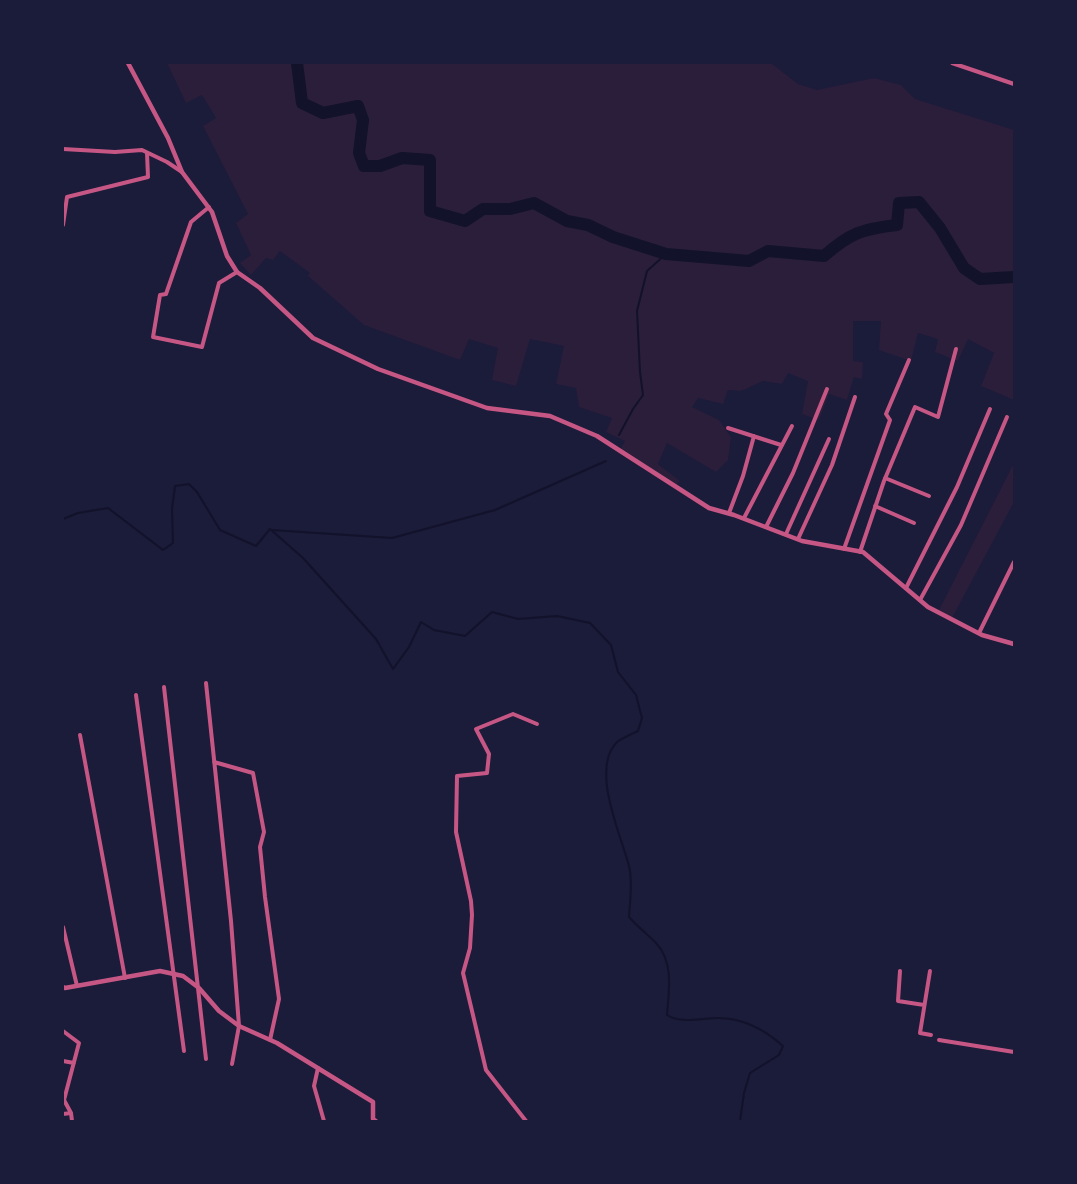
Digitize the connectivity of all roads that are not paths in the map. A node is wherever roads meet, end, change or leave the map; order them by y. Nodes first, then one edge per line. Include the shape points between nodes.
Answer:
1 (128, 63) edge
2 (952, 63) edge
3 (1014, 84) edge
4 (63, 149) edge
5 (147, 153) junction
6 (182, 172) junction
7 (209, 207) junction
8 (63, 225) edge
9 (237, 272) junction
10 (956, 349) dead end
11 (909, 360) dead end
12 (827, 389) dead end
13 (855, 397) dead end
14 (990, 409) dead end
15 (1007, 417) dead end
16 (792, 426) dead end
17 (728, 428) dead end
18 (753, 436) junction
19 (830, 439) dead end
20 (781, 445) junction
21 (885, 478) junction
22 (929, 496) dead end
23 (875, 506) junction
24 (729, 513) junction
25 (744, 519) junction
26 (914, 523) dead end
27 (766, 527) junction
28 (786, 534) junction
29 (798, 539) junction
30 (844, 549) junction
31 (860, 552) junction
32 (1014, 562) edge
33 (906, 588) junction
34 (920, 600) junction
35 (978, 633) junction
36 (1014, 644) edge
37 (206, 683) dead end
38 (164, 687) dead end
39 (136, 695) dead end
40 (537, 724) dead end
41 (80, 735) dead end
42 (214, 762) junction
43 (63, 927) edge
44 (900, 970) dead end
45 (930, 971) dead end
46 (175, 975) junction
47 (125, 978) junction
48 (76, 986) junction
49 (63, 987) edge
50 (199, 988) junction
51 (924, 1005) junction
52 (239, 1026) junction
53 (63, 1031) edge
54 (931, 1035) dead end
55 (270, 1040) junction
56 (939, 1040) dead end
57 (184, 1051) dead end
58 (1014, 1052) edge
59 (206, 1059) dead end
60 (63, 1061) edge
61 (74, 1064) junction
62 (232, 1065) dead end
63 (318, 1068) junction
64 (63, 1099) edge
65 (71, 1113) junction
66 (63, 1114) edge
67 (373, 1120) edge
68 (72, 1121) edge
69 (324, 1121) edge
70 (526, 1121) edge

1 - 6 street
2 - 3 street
4 - 5 street
5 - 6 street
5 - 8 street via 148,177 67,197
6 - 7 street
7 - 9 street
7 - 9 street via 191,222 166,294 160,295 153,337 202,347 219,283
9 - 24 street via 260,288 312,338 378,369 487,408 550,416 597,436 709,508
10 - 21 street via 938,417 915,407
11 - 30 street via 886,414 890,420
12 - 27 street
13 - 29 street via 832,465
14 - 33 street via 957,487
15 - 34 street via 961,525
16 - 20 street
17 - 18 street
18 - 20 street
18 - 24 street
19 - 28 street
20 - 25 street
21 - 22 street
21 - 23 street
23 - 26 street
23 - 31 street
24 - 25 street
25 - 27 street
27 - 28 street
28 - 29 street
29 - 30 street
30 - 31 street
31 - 33 street
32 - 35 street
33 - 34 street
34 - 35 street
35 - 36 street
37 - 42 street
38 - 50 street
39 - 46 street
40 - 70 street via 513,714 476,729 489,754 487,773 457,776 456,832 472,915 470,948 463,973 486,1070
41 - 47 street
42 - 52 street
42 - 55 street via 253,773 264,832 260,847 279,999
43 - 48 street
44 - 51 street via 898,1001
45 - 51 street
46 - 47 street via 160,971
46 - 50 street
46 - 57 street
47 - 48 street
48 - 49 street
50 - 52 street
50 - 59 street
51 - 54 street via 920,1033
52 - 55 street
52 - 62 street
53 - 61 street via 80,1043
55 - 63 street
56 - 58 street
60 - 61 street
61 - 64 street
63 - 67 street via 373,1102
63 - 69 street via 314,1086
64 - 65 street
65 - 66 street
65 - 68 street

